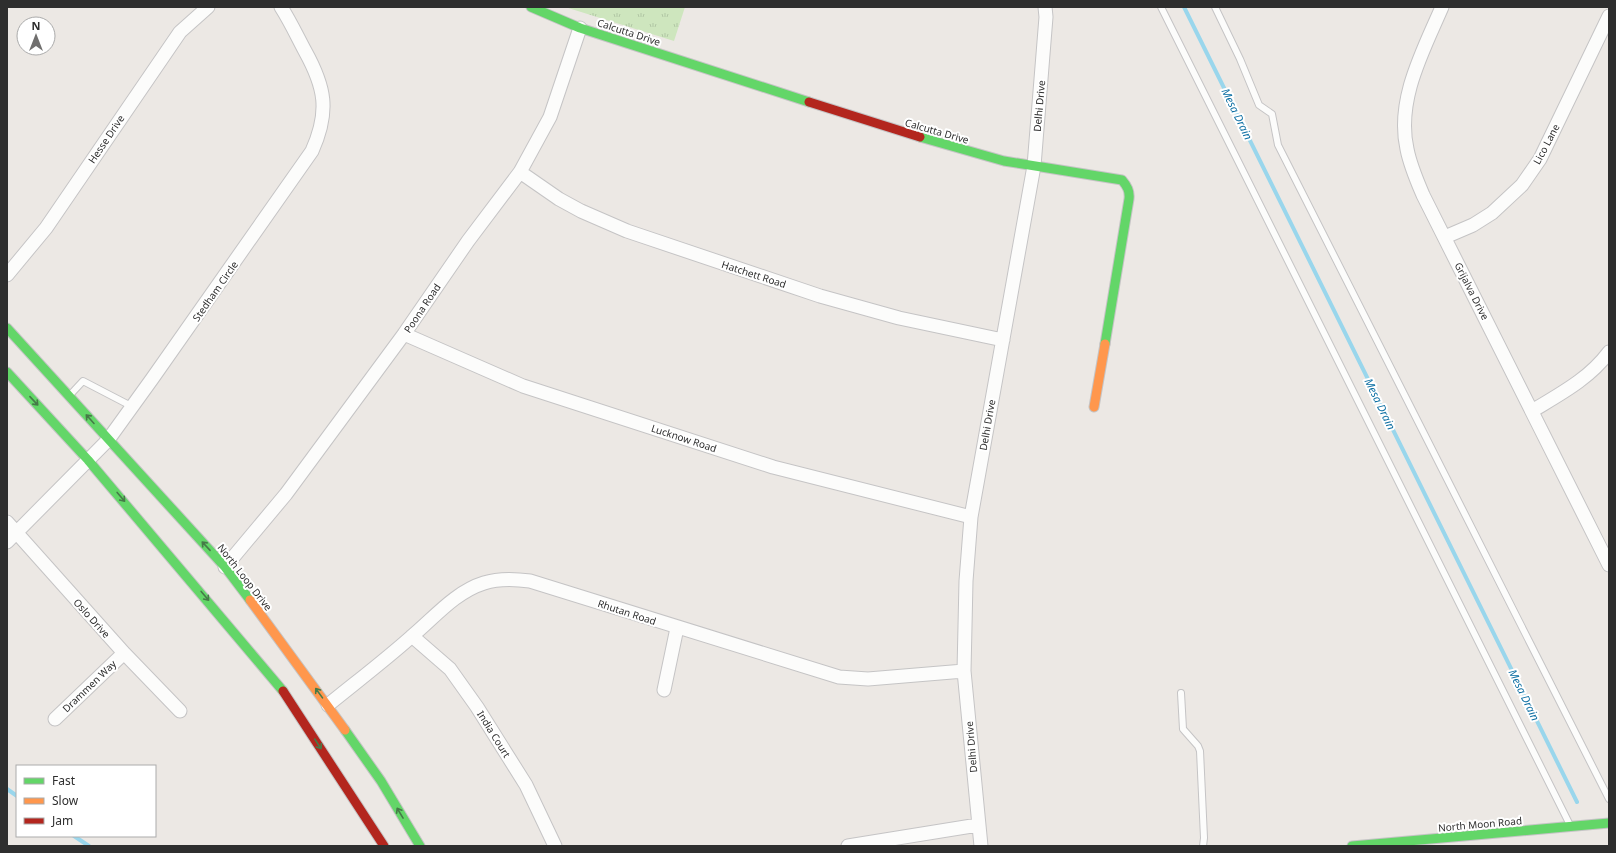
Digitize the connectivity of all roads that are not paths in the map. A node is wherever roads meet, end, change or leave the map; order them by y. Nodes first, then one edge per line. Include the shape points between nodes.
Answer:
1 (208, 7) edge
2 (281, 7) edge
3 (531, 7) edge
4 (1044, 7) edge
5 (1161, 7) edge
6 (1215, 7) edge
7 (1442, 7) edge
8 (1609, 16) edge
9 (580, 28) junction
10 (1034, 166) junction
11 (520, 172) junction
12 (1445, 237) junction
13 (7, 275) edge
14 (7, 328) edge
15 (404, 334) junction
16 (1003, 340) junction
17 (1609, 352) edge
18 (7, 372) edge
19 (69, 396) junction
20 (132, 407) junction
21 (1094, 407) dead end
22 (1532, 411) junction
23 (108, 440) junction
24 (88, 460) junction
25 (971, 517) junction
26 (7, 522) edge
27 (17, 533) junction
28 (7, 542) edge
29 (1609, 565) edge
30 (225, 567) junction
31 (677, 628) junction
32 (412, 636) junction
33 (124, 653) junction
34 (964, 671) junction
35 (664, 690) dead end
36 (1181, 693) dead end
37 (328, 705) junction
38 (180, 711) dead end
39 (55, 719) dead end
40 (1609, 799) edge
41 (1609, 822) edge
42 (978, 825) junction
43 (1571, 826) junction
44 (384, 846) edge
45 (420, 846) edge
46 (555, 846) edge
47 (848, 846) edge
48 (980, 846) edge
49 (1203, 846) edge
50 (1352, 846) edge

1 - 13 street, Hesse Drive via 180,32 46,228
2 - 20 street, Stedham Circle via 318,74 322,87 323,121 319,135 312,150
3 - 9 main road, Calcutta Drive
4 - 10 street, Delhi Drive via 1046,17
5 - 43 lane
6 - 40 lane via 1259,105 1272,114 1278,145
7 - 12 street, Grijalva Drive via 1408,91 1405,125 1407,149 1415,177
8 - 12 street, Lico Lane via 1540,159 1522,185 1492,213
9 - 10 main road, Calcutta Drive via 885,127 1004,161
9 - 11 street, Poona Road via 550,117
10 - 16 street, Delhi Drive
10 - 21 main road, Calcutta Drive via 1118,178 1128,186 1130,192
11 - 15 street, Poona Road via 468,241
11 - 16 street, Hatchett Road via 581,211 641,236 820,296 899,318
12 - 22 street, Grijalva Drive
14 - 19 main road, North Loop Drive
15 - 25 street, Lucknow Road via 523,386 758,462
15 - 30 street, Poona Road via 286,494
16 - 25 street, Delhi Drive
17 - 22 street via 1594,370 1574,386
18 -> 24 main road
19 - 20 lane via 83,381
23 -> 19 main road, North Loop Drive
20 - 23 street, Stedham Circle
22 - 29 street, Grijalva Drive
23 - 24 street, Stedham Circle
30 -> 23 main road, North Loop Drive
24 - 27 street, Stedham Circle
24 -> 44 main road via 280,686
25 - 34 street, Delhi Drive via 966,581
26 - 27 street, Oslo Drive
27 - 28 street, Stedham Circle
27 - 33 street, Oslo Drive
37 -> 30 main road, North Loop Drive
31 - 32 street, Rhutan Road via 530,582 500,580 485,583 446,605
31 - 34 street, Rhutan Road via 839,677 868,679
31 - 35 street
32 - 37 street, Rhutan Road
32 - 46 street, India Court via 450,669 477,707 526,785
33 - 38 street, Oslo Drive
33 - 39 street, Drammen Way
34 - 42 street, Delhi Drive
36 - 49 lane via 1183,729 1200,751
45 -> 37 main road, North Loop Drive via 381,781
41 - 43 main road, North Moon Road
42 - 47 street
42 - 48 street, Delhi Drive
43 - 50 main road, North Moon Road

